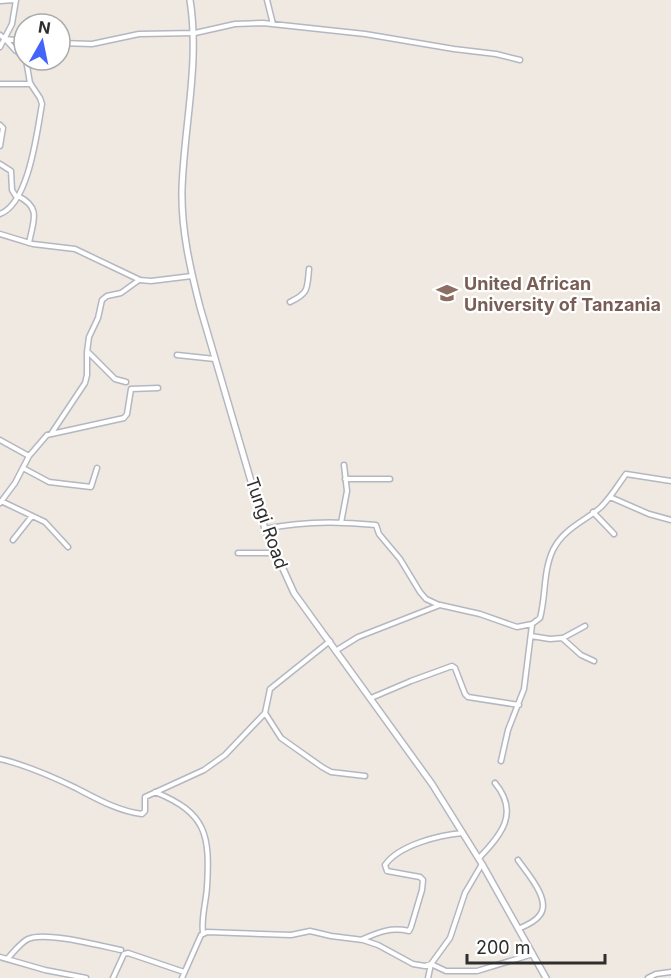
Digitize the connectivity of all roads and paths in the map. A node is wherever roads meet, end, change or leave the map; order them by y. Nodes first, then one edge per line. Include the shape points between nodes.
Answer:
1 (15, 0) edge
2 (190, 0) edge
3 (267, 0) edge
4 (0, 1) edge
5 (273, 24) junction
6 (195, 33) junction
7 (0, 35) edge
8 (5, 39) junction
9 (12, 40) edge
10 (72, 43) edge
11 (0, 47) edge
12 (12, 47) edge
13 (520, 60) dead end
14 (28, 72) edge
15 (0, 84) edge
16 (31, 84) junction
17 (0, 125) edge
18 (0, 146) edge
19 (0, 164) edge
20 (18, 197) junction
21 (0, 214) edge
22 (0, 234) edge
23 (29, 243) junction
24 (309, 269) dead end
25 (192, 276) junction
26 (140, 279) junction
27 (290, 302) dead end
28 (87, 352) junction
29 (177, 355) dead end
30 (215, 359) junction
31 (126, 382) dead end
32 (158, 388) dead end
33 (50, 435) junction
34 (0, 440) edge
35 (29, 456) junction
36 (344, 465) dead end
37 (23, 468) junction
38 (97, 468) dead end
39 (345, 479) junction
40 (390, 479) dead end
41 (671, 481) edge
42 (610, 497) junction
43 (1, 502) edge
44 (593, 512) junction
45 (32, 516) junction
46 (671, 520) edge
47 (342, 523) junction
48 (265, 529) junction
49 (614, 534) dead end
50 (13, 540) dead end
51 (68, 547) dead end
52 (238, 553) dead end
53 (275, 553) junction
54 (440, 605) junction
55 (532, 624) junction
56 (585, 626) dead end
57 (531, 636) junction
58 (562, 638) junction
59 (330, 641) junction
60 (337, 650) junction
61 (594, 661) dead end
62 (371, 698) junction
63 (519, 705) junction
64 (266, 713) junction
65 (0, 759) edge
66 (501, 761) dead end
67 (365, 776) dead end
68 (495, 783) dead end
69 (155, 792) junction
70 (463, 832) junction
71 (518, 860) dead end
72 (481, 861) junction
73 (519, 929) junction
74 (202, 933) junction
75 (363, 940) junction
76 (121, 950) dead end
77 (533, 954) junction
78 (0, 957) edge
79 (7, 959) junction
80 (431, 964) junction
81 (184, 972) junction
82 (671, 972) edge
83 (86, 978) edge
84 (112, 978) edge
85 (182, 978) edge
86 (428, 978) edge
87 (546, 978) edge
88 (648, 978) edge

1 - 4 street
1 - 8 street via 12,24
2 - 6 main road, Tungi Road
3 - 5 street
5 - 6 street via 235,24
5 - 13 street via 365,34
6 - 10 street via 139,34 92,44
6 - 25 main road, Tungi Road via 182,188 183,225
7 - 8 street
8 - 9 street
8 - 11 street
8 - 12 street
14 - 16 street
15 - 16 street
16 - 20 street via 42,104 34,148
17 - 18 street
19 - 20 street via 11,172 12,190
20 - 21 street
20 - 23 street via 30,201 33,209
22 - 23 street
23 - 26 street via 75,249
24 - 27 street via 307,290
25 - 26 street
25 - 30 main road, Tungi Road
26 - 28 street via 121,293 102,300
28 - 31 street via 115,379
28 - 33 street via 85,383
29 - 30 street
30 - 48 main road, Tungi Road
32 - 33 street via 131,389 124,418
33 - 35 street
34 - 35 street
35 - 37 street
36 - 39 street
37 - 38 street via 49,482 91,487
37 - 43 street
39 - 40 street
39 - 47 street
41 - 42 street via 626,474
42 - 44 street
42 - 46 street
43 - 45 street
44 - 49 street
44 - 55 street via 571,526 554,549 541,615
45 - 50 street
45 - 51 street via 45,522
47 - 48 street via 287,524
47 - 54 street via 376,525 420,592
48 - 53 main road, Tungi Road
52 - 53 street
53 - 59 main road, Tungi Road via 294,594
54 - 55 street via 517,627
54 - 60 street via 358,637
55 - 57 street
56 - 58 street
57 - 58 street
57 - 63 street
58 - 61 street
59 - 60 main road, Tungi Road
59 - 64 street via 270,689
60 - 62 main road, Tungi Road
62 - 63 street via 452,666 468,697
62 - 70 main road, Tungi Road
63 - 66 street
64 - 67 street via 281,738 322,767
64 - 69 street via 225,755 204,770
65 - 69 street via 136,813 144,813 145,797
68 - 72 street via 506,800 506,820
69 - 74 street via 178,802 202,826 208,850
70 - 72 main road, Tungi Road
70 - 75 street via 401,850 389,860 385,865 387,872 423,880 411,927 409,931 382,930
71 - 73 street via 542,898 539,918
72 - 73 main road, Tungi Road
72 - 80 street via 465,892 450,938
73 - 77 main road, Tungi Road
74 - 75 street via 291,935 308,930
74 - 81 street
75 - 80 street via 413,964
76 - 79 street via 35,937 24,941
77 - 80 street via 477,971 446,971
77 - 87 main road, Tungi Road
78 - 79 street
79 - 83 street
80 - 86 street
81 - 84 street via 128,952
81 - 85 street
82 - 88 street

